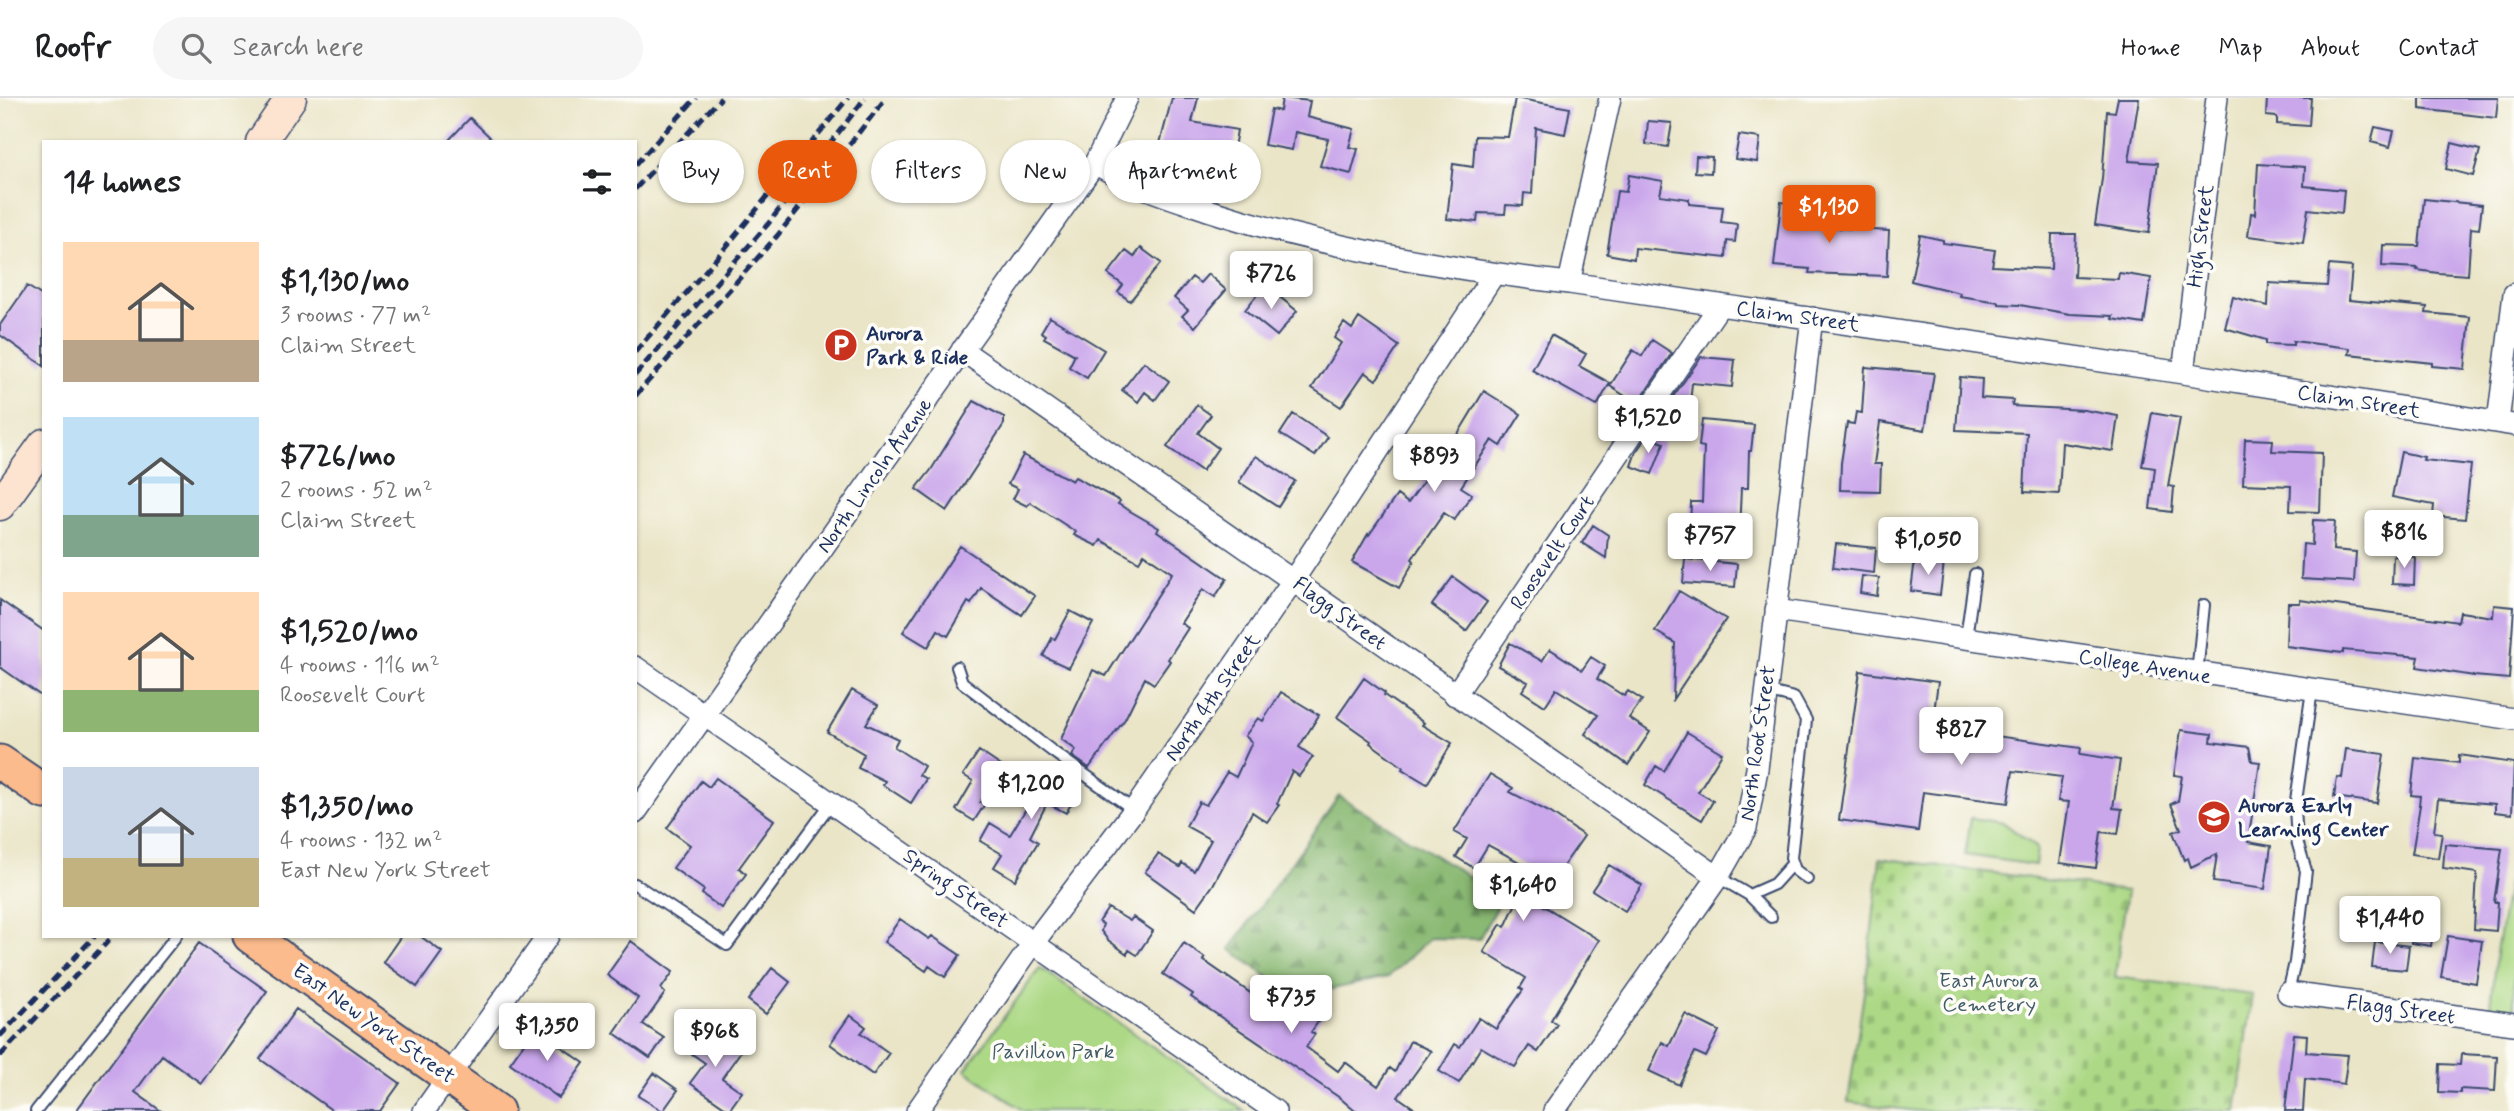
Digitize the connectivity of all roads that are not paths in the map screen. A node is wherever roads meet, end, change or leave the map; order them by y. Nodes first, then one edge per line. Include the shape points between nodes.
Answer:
1 (291, 98) edge
2 (1127, 98) edge
3 (1610, 98) edge
4 (2217, 98) edge
5 (262, 140) edge
6 (1094, 163) junction
7 (1494, 274) junction
8 (1569, 283) junction
9 (2514, 294) edge
10 (1720, 305) junction
11 (1812, 318) junction
12 (962, 350) junction
13 (2183, 373) junction
14 (2506, 424) edge
15 (42, 447) edge
16 (0, 505) edge
17 (1975, 574) dead end
18 (1294, 579) junction
19 (2204, 605) dead end
20 (1776, 610) junction
21 (1966, 638) junction
22 (957, 667) dead end
23 (637, 668) edge
24 (2197, 674) junction
25 (2312, 690) junction
26 (1765, 691) junction
27 (1455, 695) junction
28 (704, 714) junction
29 (2514, 719) edge
30 (0, 762) edge
31 (42, 791) edge
32 (831, 803) junction
33 (637, 810) edge
34 (1134, 810) junction
35 (1792, 864) junction
36 (1718, 877) junction
37 (1807, 879) dead end
38 (637, 885) edge
39 (1748, 895) junction
40 (1771, 917) dead end
41 (174, 938) edge
42 (253, 938) edge
43 (547, 938) edge
44 (1034, 942) junction
45 (2288, 993) joint
46 (2514, 1024) edge
47 (448, 1076) junction
48 (36, 1111) edge
49 (424, 1111) edge
50 (497, 1111) edge
51 (917, 1111) edge
52 (1275, 1111) edge
53 (1554, 1111) edge

1 - 5 main road
2 - 6 street, North Lincoln Avenue
3 - 8 street
4 - 13 street, High Street
6 - 7 street, Claim Street via 1161,194 1317,241
6 - 12 street, North Lincoln Avenue
7 - 8 street, Claim Street
7 - 18 street, North 4th Street
8 - 10 street, Claim Street
9 - 14 street
10 - 11 street, Claim Street
10 - 27 street, Roosevelt Court
11 - 13 street, Claim Street
11 - 20 street, North Root Street
12 - 18 street, Flagg Street
12 - 28 street, North Lincoln Avenue
13 - 14 street, Claim Street
15 - 16 main road
17 - 21 lane
18 - 27 street, Flagg Street
18 - 34 street, North 4th Street
19 - 24 lane
20 - 21 street, College Avenue
20 - 26 street, North Root Street
21 - 24 street, College Avenue
22 - 34 lane via 962,682
23 - 28 street, Spring Street
24 - 25 street, College Avenue
25 - 29 street, College Avenue
25 - 45 lane via 2295,808 2297,841 2306,871
26 - 35 lane via 1794,698 1806,720
26 - 36 street, North Root Street via 1746,828
27 - 36 street, Flagg Street
28 - 32 street, Spring Street
28 - 33 street, North Lincoln Avenue
30 - 31 main road
32 - 38 lane via 727,945
32 - 44 street, Spring Street
34 - 44 street, North 4th Street
35 - 37 lane
35 - 39 lane via 1774,884
36 - 39 lane
36 - 53 street, North Root Street
39 - 40 lane
41 - 48 lane
42 - 47 main road, East New York Street
43 - 47 street
44 - 51 street, North 4th Street
44 - 52 street, Spring Street
45 - 46 street, Flagg Street
47 - 49 street
47 - 50 main road, East New York Street

